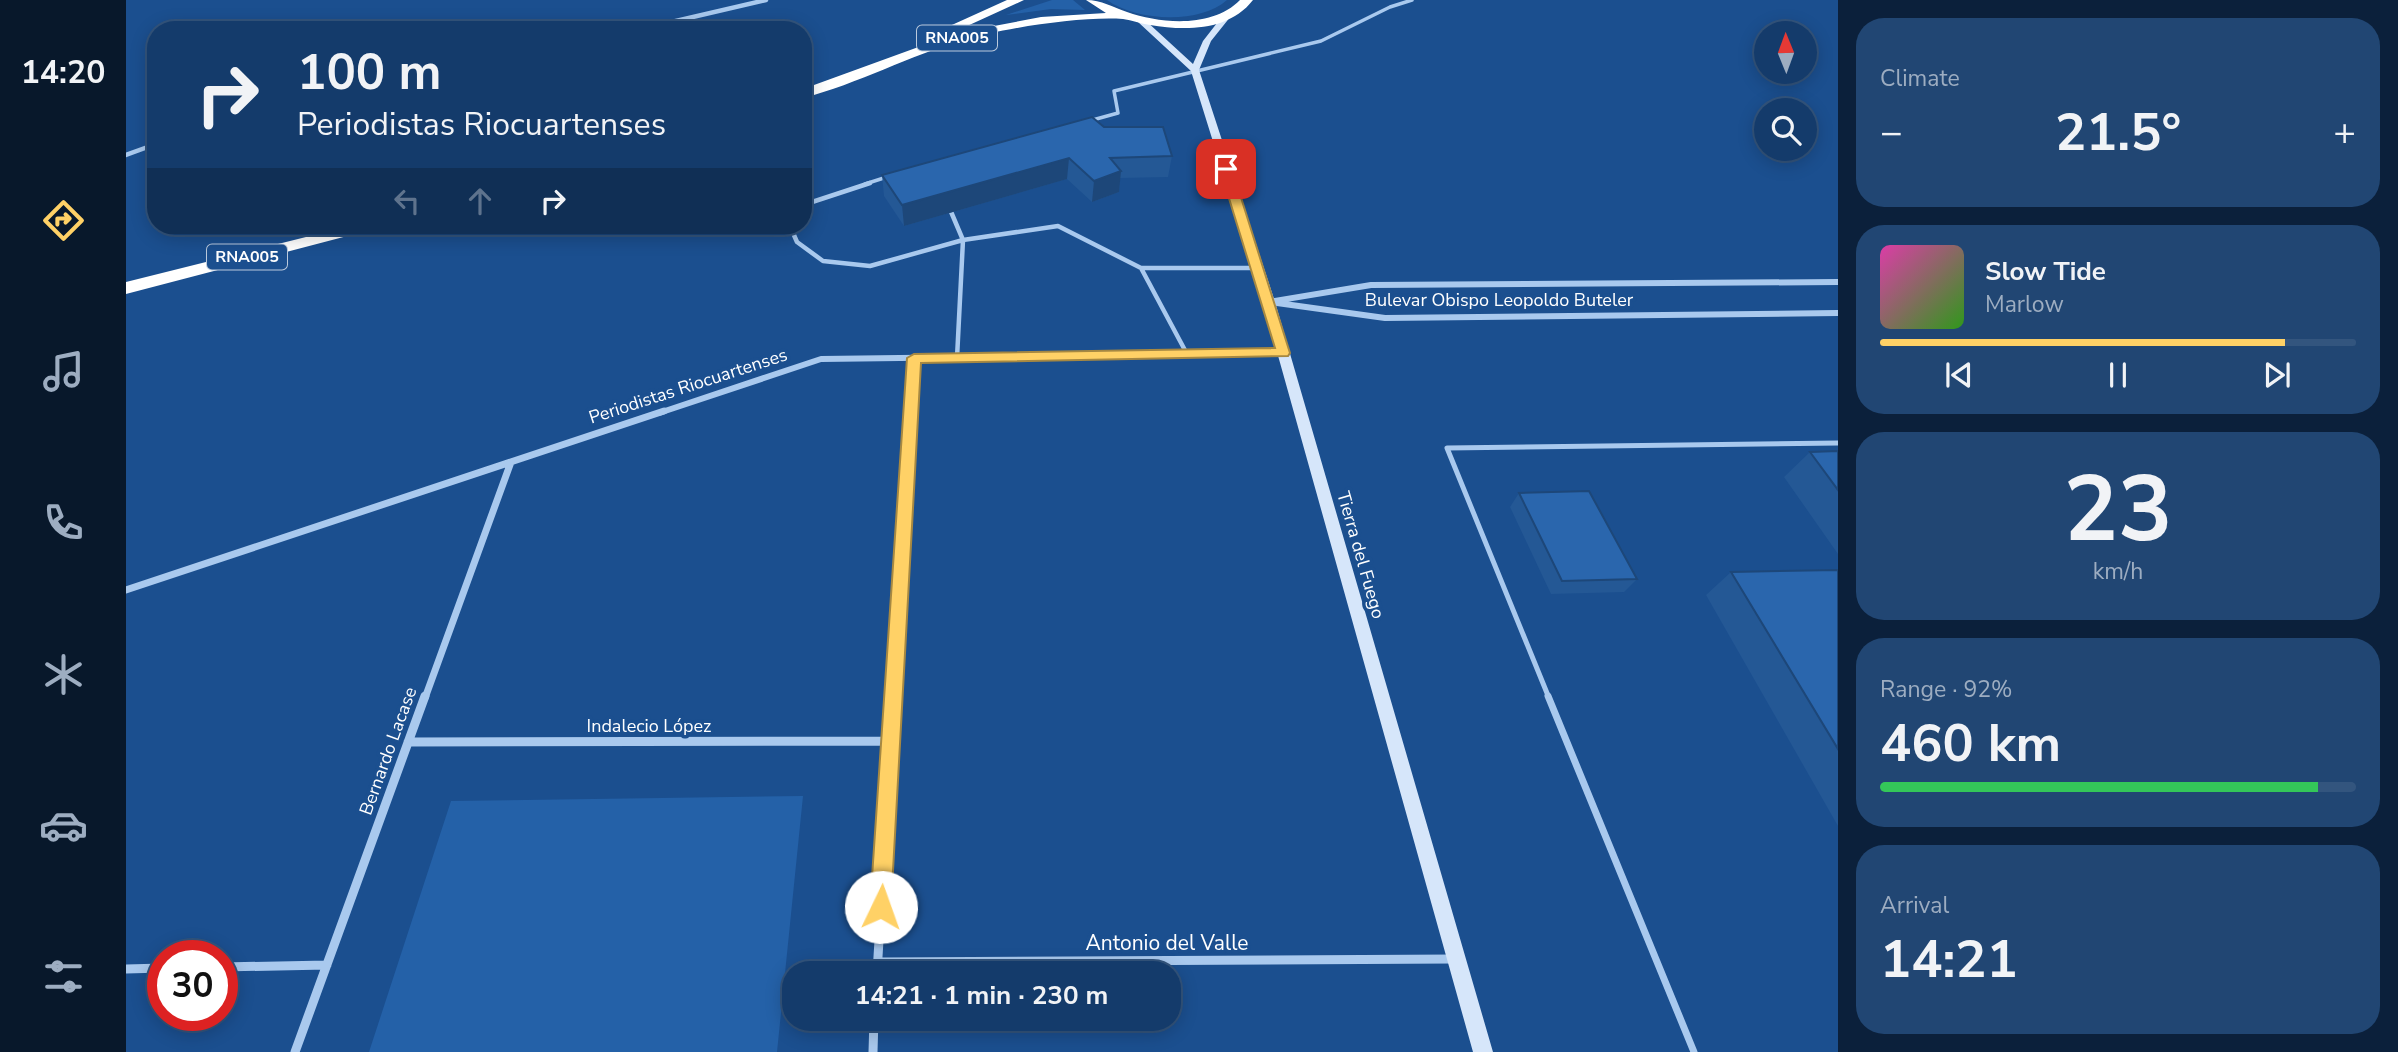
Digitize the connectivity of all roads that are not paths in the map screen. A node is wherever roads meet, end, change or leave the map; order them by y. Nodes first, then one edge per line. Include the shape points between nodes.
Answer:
1 (766, 0) edge
2 (1018, 0) edge
3 (1091, 0) edge
4 (1247, 0) edge
5 (1412, 0) edge
6 (1119, 16) junction
7 (1227, 16) junction
8 (676, 21) edge
9 (1142, 22) junction
10 (1195, 70) junction
11 (812, 87) edge
12 (812, 88) edge
13 (1077, 124) edge
14 (147, 147) edge
15 (126, 155) edge
16 (891, 176) edge
17 (812, 202) edge
18 (946, 202) edge
19 (333, 235) edge
20 (794, 235) edge
21 (962, 240) junction
22 (1141, 268) junction
23 (1257, 268) junction
24 (1838, 282) edge
25 (126, 288) edge
26 (1269, 302) junction
27 (1838, 313) edge
28 (1283, 353) junction
29 (1187, 354) junction
30 (914, 358) junction
31 (957, 358) junction
32 (1838, 443) edge
33 (511, 462) junction
34 (126, 590) edge
35 (890, 741) junction
36 (408, 742) junction
37 (1457, 959) junction
38 (878, 961) edge
39 (1071, 961) edge
40 (327, 965) junction
41 (238, 967) edge
42 (147, 968) edge
43 (126, 969) edge
44 (874, 1031) edge
45 (295, 1052) edge
46 (873, 1052) edge
47 (1483, 1052) edge
48 (1694, 1052) edge

1 - 8 street
2 - 11 highway, RNA005
3 - 6 highway, RNA005
4 - 7 highway, RNA005
5 - 10 lane via 1321,41
6 - 9 highway, RNA005
6 - 12 highway, RNA005 via 1041,21 962,36
7 - 9 highway, RNA005 via 1187,25
7 - 10 main road via 1207,41
9 - 10 main road
10 - 13 lane via 1114,91 1118,113
10 - 23 main road, Tierra del Fuego
14 - 15 street
16 - 17 lane
18 - 21 lane
19 - 25 highway, RNA005
20 - 21 lane via 808,253 845,265 888,263
21 - 22 lane via 1058,226
21 - 31 lane
22 - 23 lane
22 - 29 lane
23 - 26 main road, Tierra del Fuego
24 - 26 street, Bulevar Obispo Leopoldo Buteler via 1371,285
26 - 27 street, Bulevar Obispo Leopoldo Buteler via 1385,318
26 - 28 main road, Tierra del Fuego
28 - 29 street, Periodistas Riocuartenses
28 - 37 main road, Tierra del Fuego
29 - 31 street, Periodistas Riocuartenses
30 - 31 street, Periodistas Riocuartenses
30 - 33 street, Periodistas Riocuartenses via 821,359
30 - 35 street
32 - 48 lane via 1447,448
33 - 34 street, Periodistas Riocuartenses
33 - 36 street, Bernardo Lacase
35 - 36 street, Indalecio López
35 - 38 street
36 - 40 street, Bernardo Lacase
37 - 39 street, Antonio del Valle
37 - 47 main road, Tierra del Fuego
40 - 41 street
40 - 45 street, Bernardo Lacase
42 - 43 street
44 - 46 street

